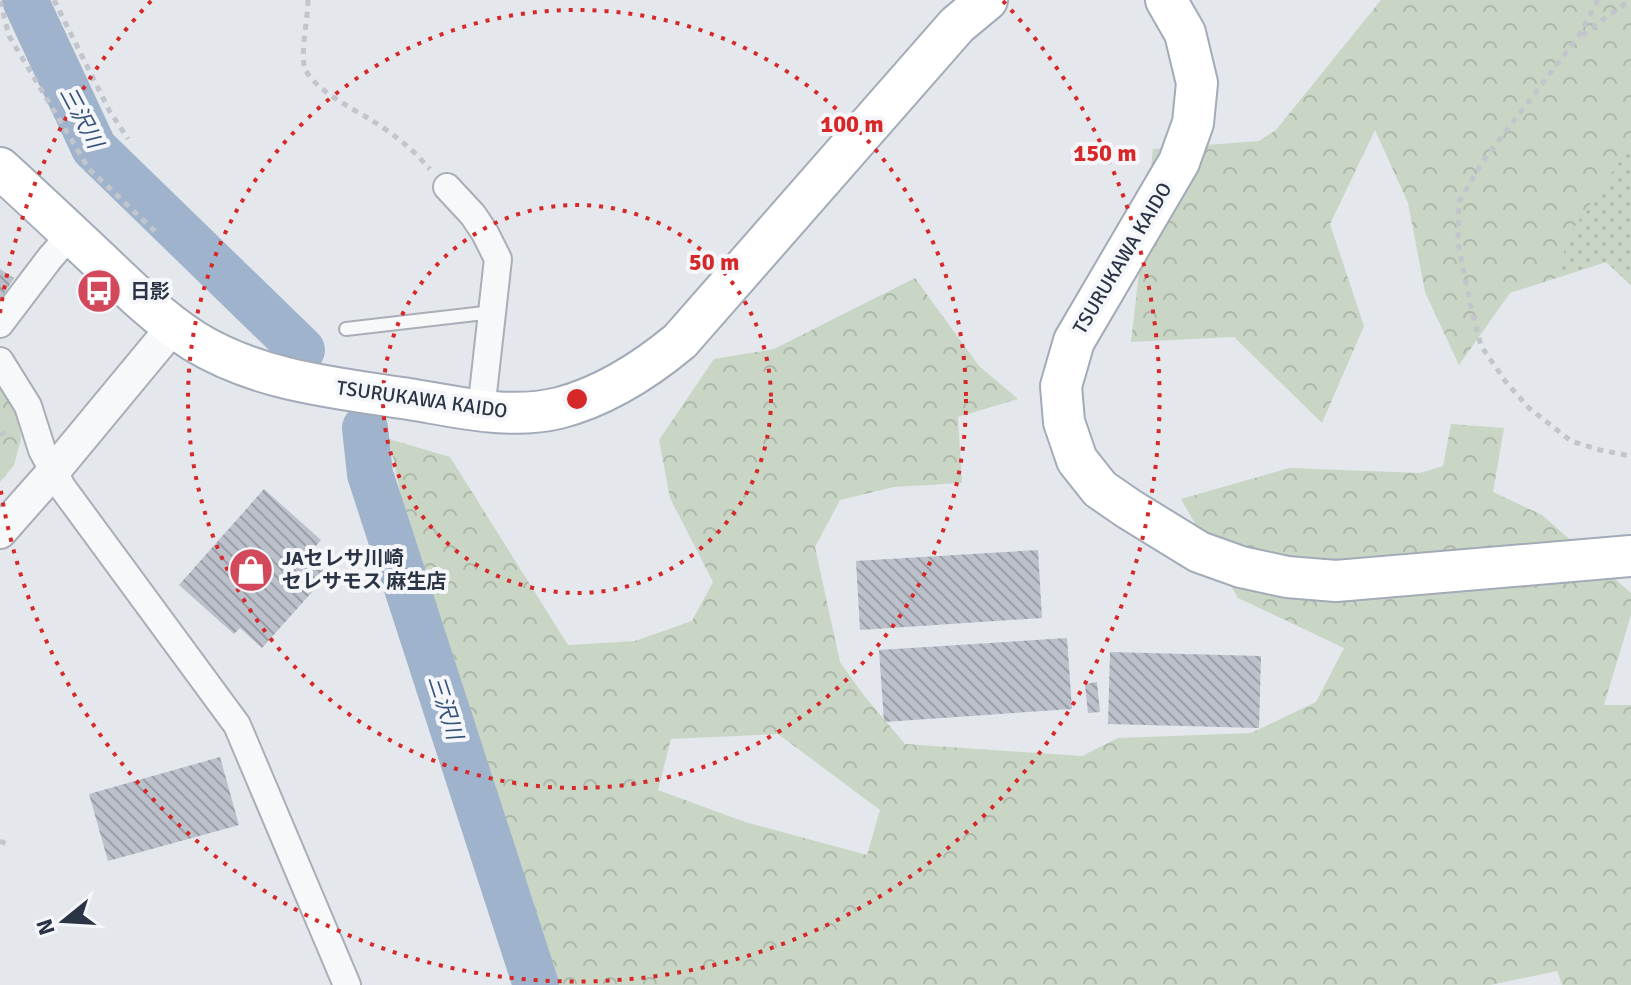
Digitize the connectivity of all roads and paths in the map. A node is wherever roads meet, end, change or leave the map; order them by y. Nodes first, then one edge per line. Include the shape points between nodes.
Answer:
1 (54, 0) edge
2 (308, 0) edge
3 (987, 0) edge
4 (1166, 0) edge
5 (1598, 0) edge
6 (1630, 0) edge
7 (0, 1) edge
8 (0, 35) edge
9 (9, 36) junction
10 (1578, 37) junction
11 (128, 139) dead end
12 (0, 168) edge
13 (447, 187) joint
14 (157, 233) dead end
15 (71, 234) junction
16 (493, 312) junction
17 (0, 324) edge
18 (173, 327) junction
19 (346, 329) dead end
20 (0, 361) edge
21 (481, 411) junction
22 (1631, 456) edge
23 (53, 472) junction
24 (0, 532) edge
25 (1631, 556) edge
26 (0, 841) edge
27 (11, 846) dead end
28 (347, 985) edge

1 - 11 path
2 - 13 path via 305,71 341,103 410,148
3 - 21 main road, TSURUKAWA KAIDO via 957,25 680,341 627,380 593,397 557,408
4 - 25 main road, TSURUKAWA KAIDO via 1185,33 1197,83 1193,123 1179,162 1074,341 1061,386 1064,422 1077,460 1100,489 1199,552 1287,577 1336,581
5 - 10 path
6 - 10 path
7 - 9 path
8 - 9 path
9 - 14 path via 89,169
10 - 22 path via 1483,161 1459,202 1458,243 1481,346 1506,382 1571,441
12 - 15 main road, TSURUKAWA KAIDO
13 - 16 street via 473,215 498,259
15 - 17 street
15 - 18 main road, TSURUKAWA KAIDO
16 - 19 lane
16 - 21 street
18 - 21 main road, TSURUKAWA KAIDO via 268,373
18 - 23 street
20 - 23 street via 28,406
23 - 24 street
23 - 28 street via 237,725
26 - 27 path

